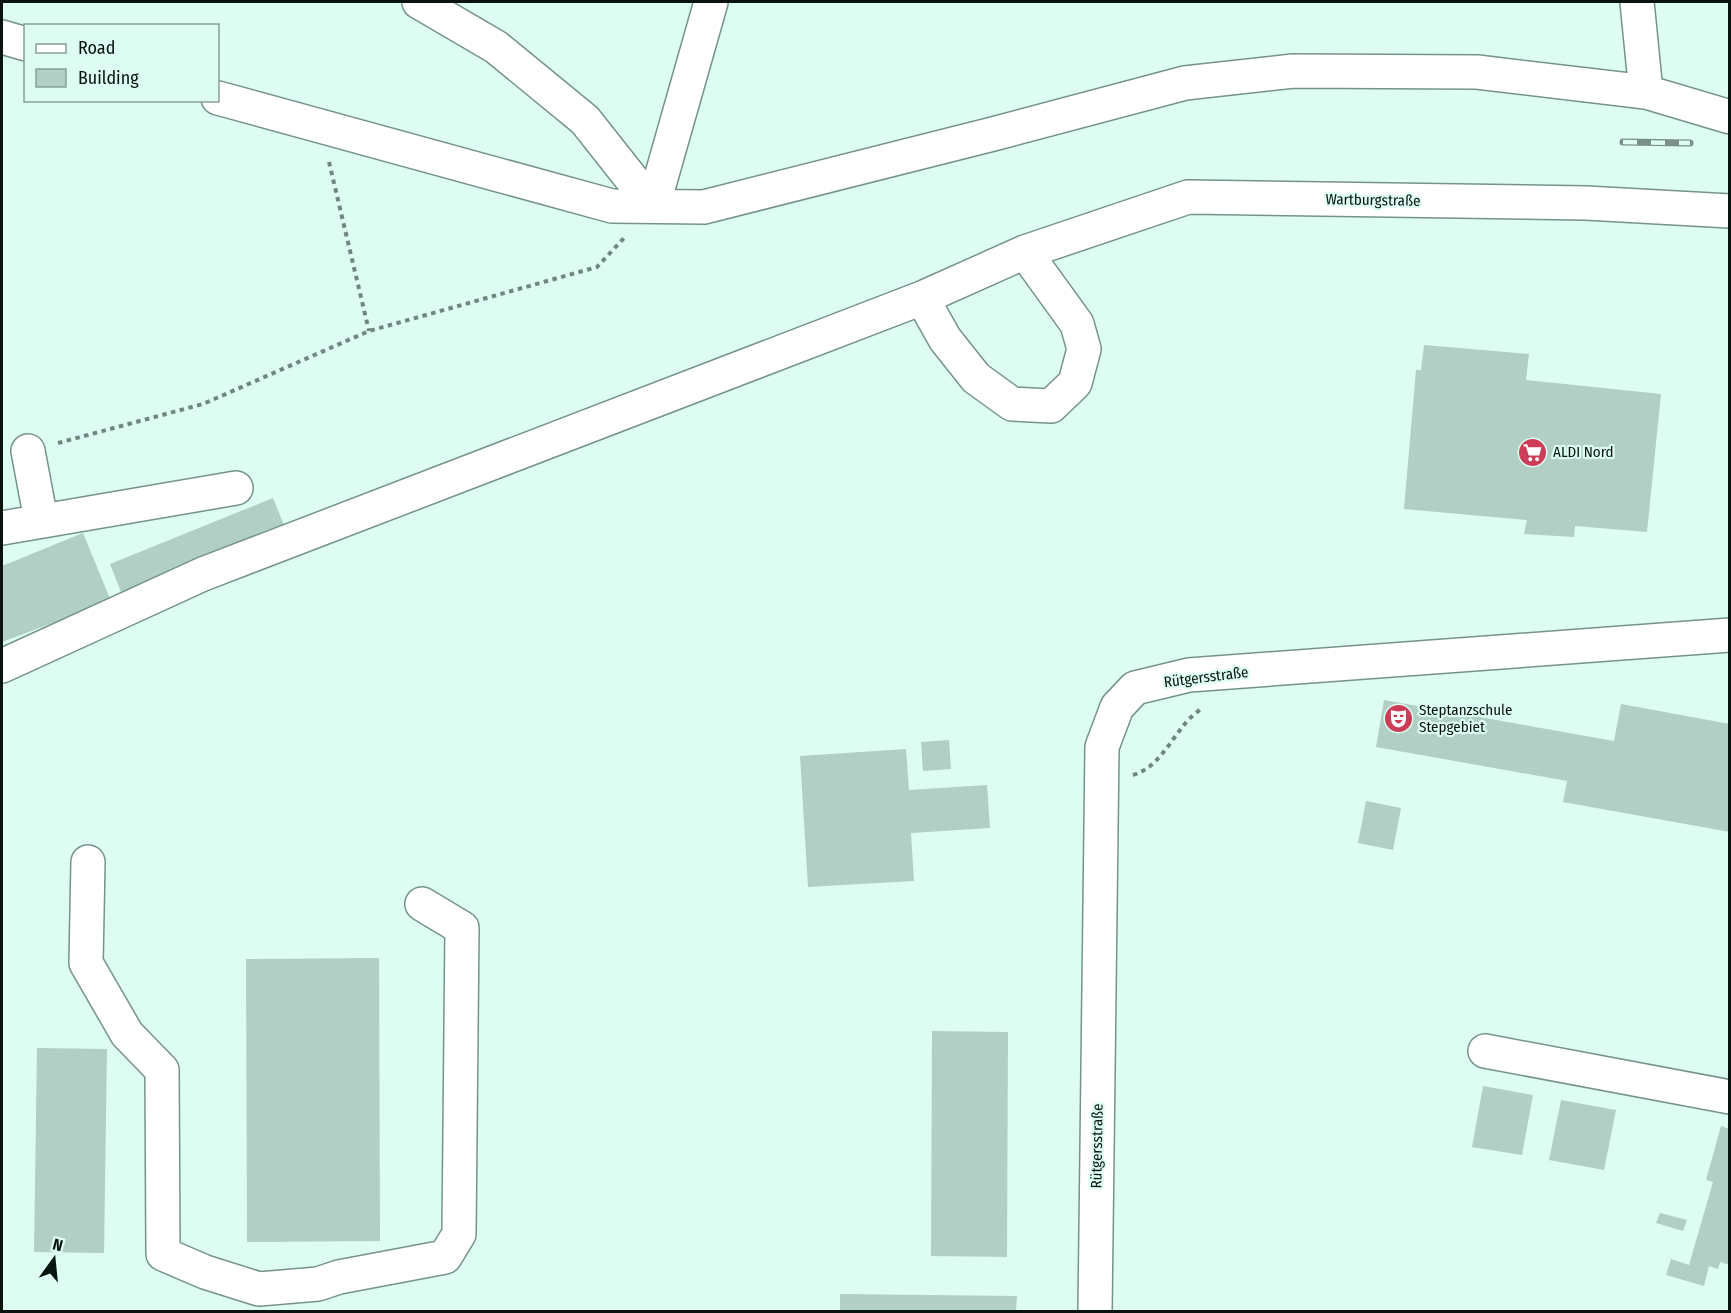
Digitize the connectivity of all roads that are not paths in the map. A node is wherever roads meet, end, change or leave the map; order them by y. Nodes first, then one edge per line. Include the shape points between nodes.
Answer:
1 (419, 2) edge
2 (711, 2) edge
3 (1637, 2) edge
4 (2, 37) edge
5 (24, 43) edge
6 (1646, 92) junction
7 (219, 98) edge
8 (1730, 117) edge
9 (652, 206) junction
10 (1730, 211) edge
11 (1025, 252) junction
12 (922, 298) junction
13 (28, 451) road end
14 (236, 488) dead end
15 (41, 520) junction
16 (2, 528) edge
17 (1730, 635) edge
18 (2, 666) edge
19 (88, 862) dead end
20 (422, 904) dead end
21 (1485, 1050) dead end
22 (1730, 1097) edge
23 (257, 1300) edge
24 (1095, 1311) edge

1 - 9 street via 496,47 585,120
2 - 9 street
3 - 6 street
4 - 5 street
6 - 8 street
6 - 9 street via 1477,72 1293,71 1196,81 704,207
7 - 9 street via 612,206
10 - 11 street, Wartburgstraße via 1586,203 1188,197
11 - 12 street, Wartburgstraße
11 - 12 street via 1077,324 1084,349 1075,383 1051,406 1012,404 976,378 945,339
12 - 18 street, Wartburgstraße via 203,574
13 - 15 street
14 - 15 street
15 - 16 street
17 - 24 street, Rütgersstraße via 1189,675 1135,688 1117,707 1102,747
19 - 23 street via 86,963 127,1034 162,1070 164,1254
20 - 23 street via 462,928 459,1234 445,1257 339,1277
21 - 22 street

